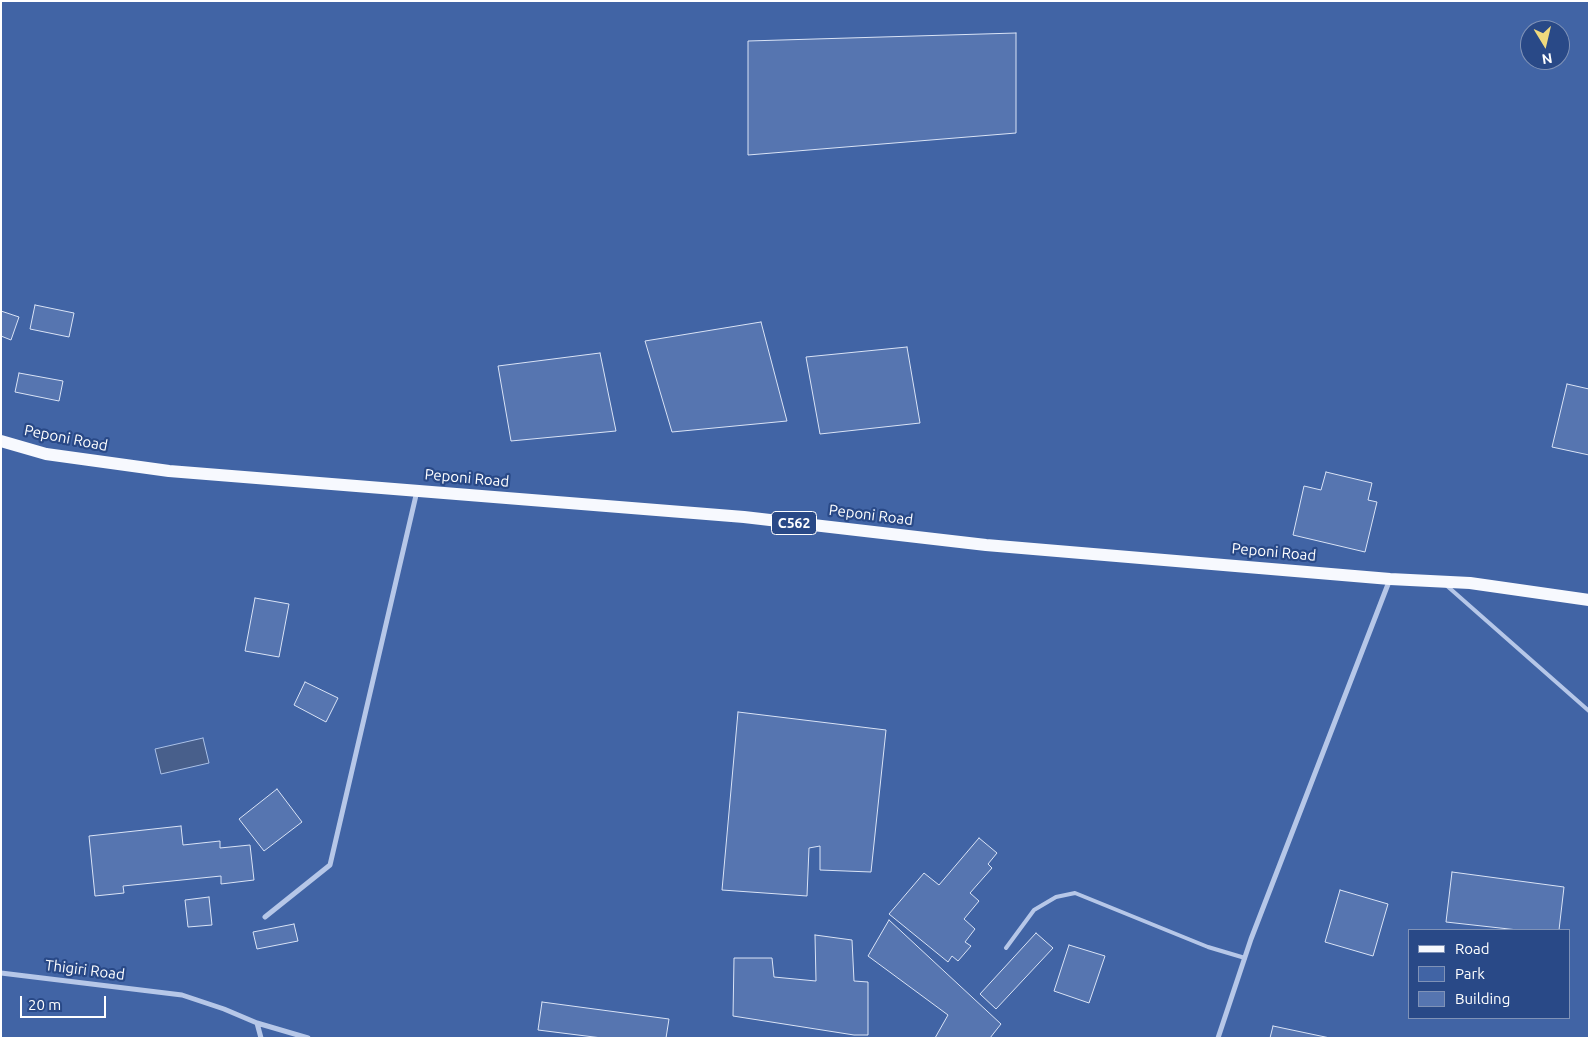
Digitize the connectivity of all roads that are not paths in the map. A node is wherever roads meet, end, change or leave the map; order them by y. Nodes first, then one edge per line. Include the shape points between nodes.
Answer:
1 (1, 441) edge
2 (417, 491) junction
3 (1390, 578) junction
4 (1442, 582) junction
5 (1589, 600) edge
6 (1589, 711) edge
7 (265, 917) dead end
8 (1006, 948) dead end
9 (1245, 958) junction
10 (1, 972) edge
11 (257, 1024) junction
12 (261, 1038) edge
13 (308, 1038) edge
14 (1218, 1038) edge

1 - 2 main road, Peponi Road / C562 via 46,454 169,471
2 - 3 main road, Peponi Road / C562 via 744,517 986,545
2 - 7 street via 330,866
3 - 4 main road, Peponi Road / C562
3 - 9 street
4 - 5 main road, Peponi Road / C562
4 - 6 lane
8 - 9 lane via 1034,910 1056,896 1075,894 1208,947
9 - 14 street
10 - 11 street, Thigiri Road via 182,994
11 - 12 street
11 - 13 street, Thigiri Road

